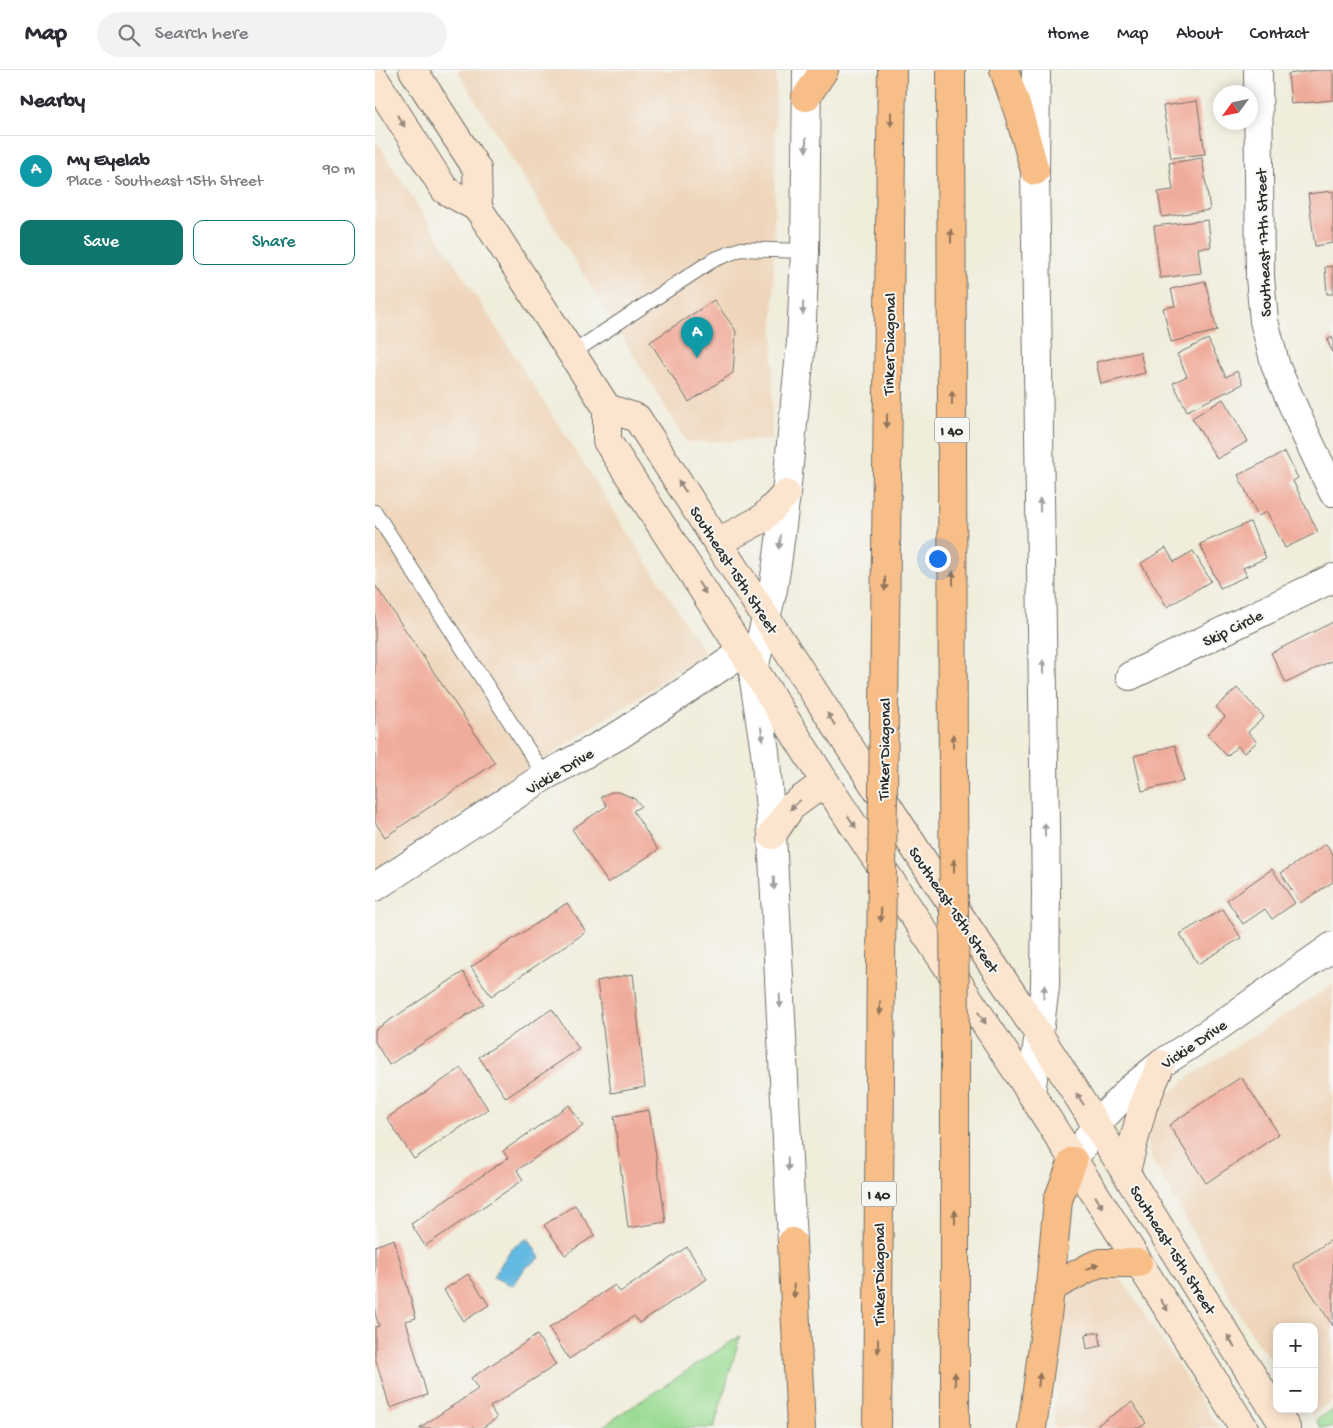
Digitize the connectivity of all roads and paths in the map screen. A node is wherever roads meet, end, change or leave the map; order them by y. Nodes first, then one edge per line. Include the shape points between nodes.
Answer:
1 (413, 70) edge
2 (824, 70) edge
3 (892, 70) edge
4 (951, 70) edge
5 (1004, 70) edge
6 (1036, 70) edge
7 (1258, 70) edge
8 (375, 80) edge
9 (806, 83) edge
10 (1035, 171) junction
11 (478, 208) junction
12 (805, 251) junction
13 (572, 353) junction
14 (607, 408) junction
15 (1333, 492) edge
16 (786, 494) junction
17 (375, 512) edge
18 (718, 542) junction
19 (1333, 578) edge
20 (766, 617) junction
21 (748, 660) junction
22 (1130, 676) dead end
23 (545, 776) junction
24 (825, 782) junction
25 (772, 835) junction
26 (377, 883) edge
27 (1333, 946) edge
28 (1039, 1035) junction
29 (1161, 1064) junction
30 (1031, 1093) junction
31 (1096, 1125) junction
32 (1073, 1161) junction
33 (1126, 1171) junction
34 (792, 1242) joint
35 (1138, 1264) junction
36 (1049, 1289) junction
37 (1257, 1383) junction
38 (1227, 1402) junction
39 (1280, 1418) edge
40 (801, 1428) edge
41 (877, 1428) edge
42 (955, 1428) edge
43 (1033, 1428) edge
44 (1244, 1428) edge

1 - 11 main road via 477,169
2 - 9 highway
3 -> 41 highway, Tinker Diagonal / I 40, bridge
42 -> 4 highway, I 40, bridge
5 - 10 highway
6 - 10 street
7 - 15 street, Southeast 17th Street via 1260,277 1264,322 1276,367
8 -> 11 main road via 445,190
9 -> 12 street
28 -> 10 street via 1045,987 1046,892
11 - 13 main road
12 - 13 lane via 741,248 713,260
12 -> 16 street via 801,343
13 - 14 main road
18 -> 14 main road, Southeast 15th Street via 637,418
14 -> 21 main road via 607,441
16 - 18 main road via 762,519
16 -> 20 street
17 - 23 lane
18 - 20 main road, Southeast 15th Street
19 - 22 street, Skip Circle
20 - 21 street
28 -> 20 main road, Southeast 15th Street
21 - 23 street, Vickie Drive
21 - 24 main road
21 -> 25 street via 765,752
23 - 26 street, Vickie Drive
24 -> 25 main road via 791,807
24 -> 30 main road
25 -> 34 street
27 - 29 street, Vickie Drive
28 - 30 street
31 -> 28 main road, Southeast 15th Street
29 - 31 street, Vickie Drive via 1129,1090
29 - 33 main road via 1143,1106
30 - 32 main road
31 - 32 street, Vickie Drive
31 - 33 main road, Southeast 15th Street
32 -> 35 main road
32 - 36 highway via 1058,1200
37 -> 33 main road, Southeast 15th Street
34 -> 40 highway
36 -> 35 highway via 1101,1263
35 -> 38 main road
43 -> 36 highway
37 - 38 main road
37 - 39 main road, Southeast 15th Street
38 - 44 main road
39 - 44 main road

